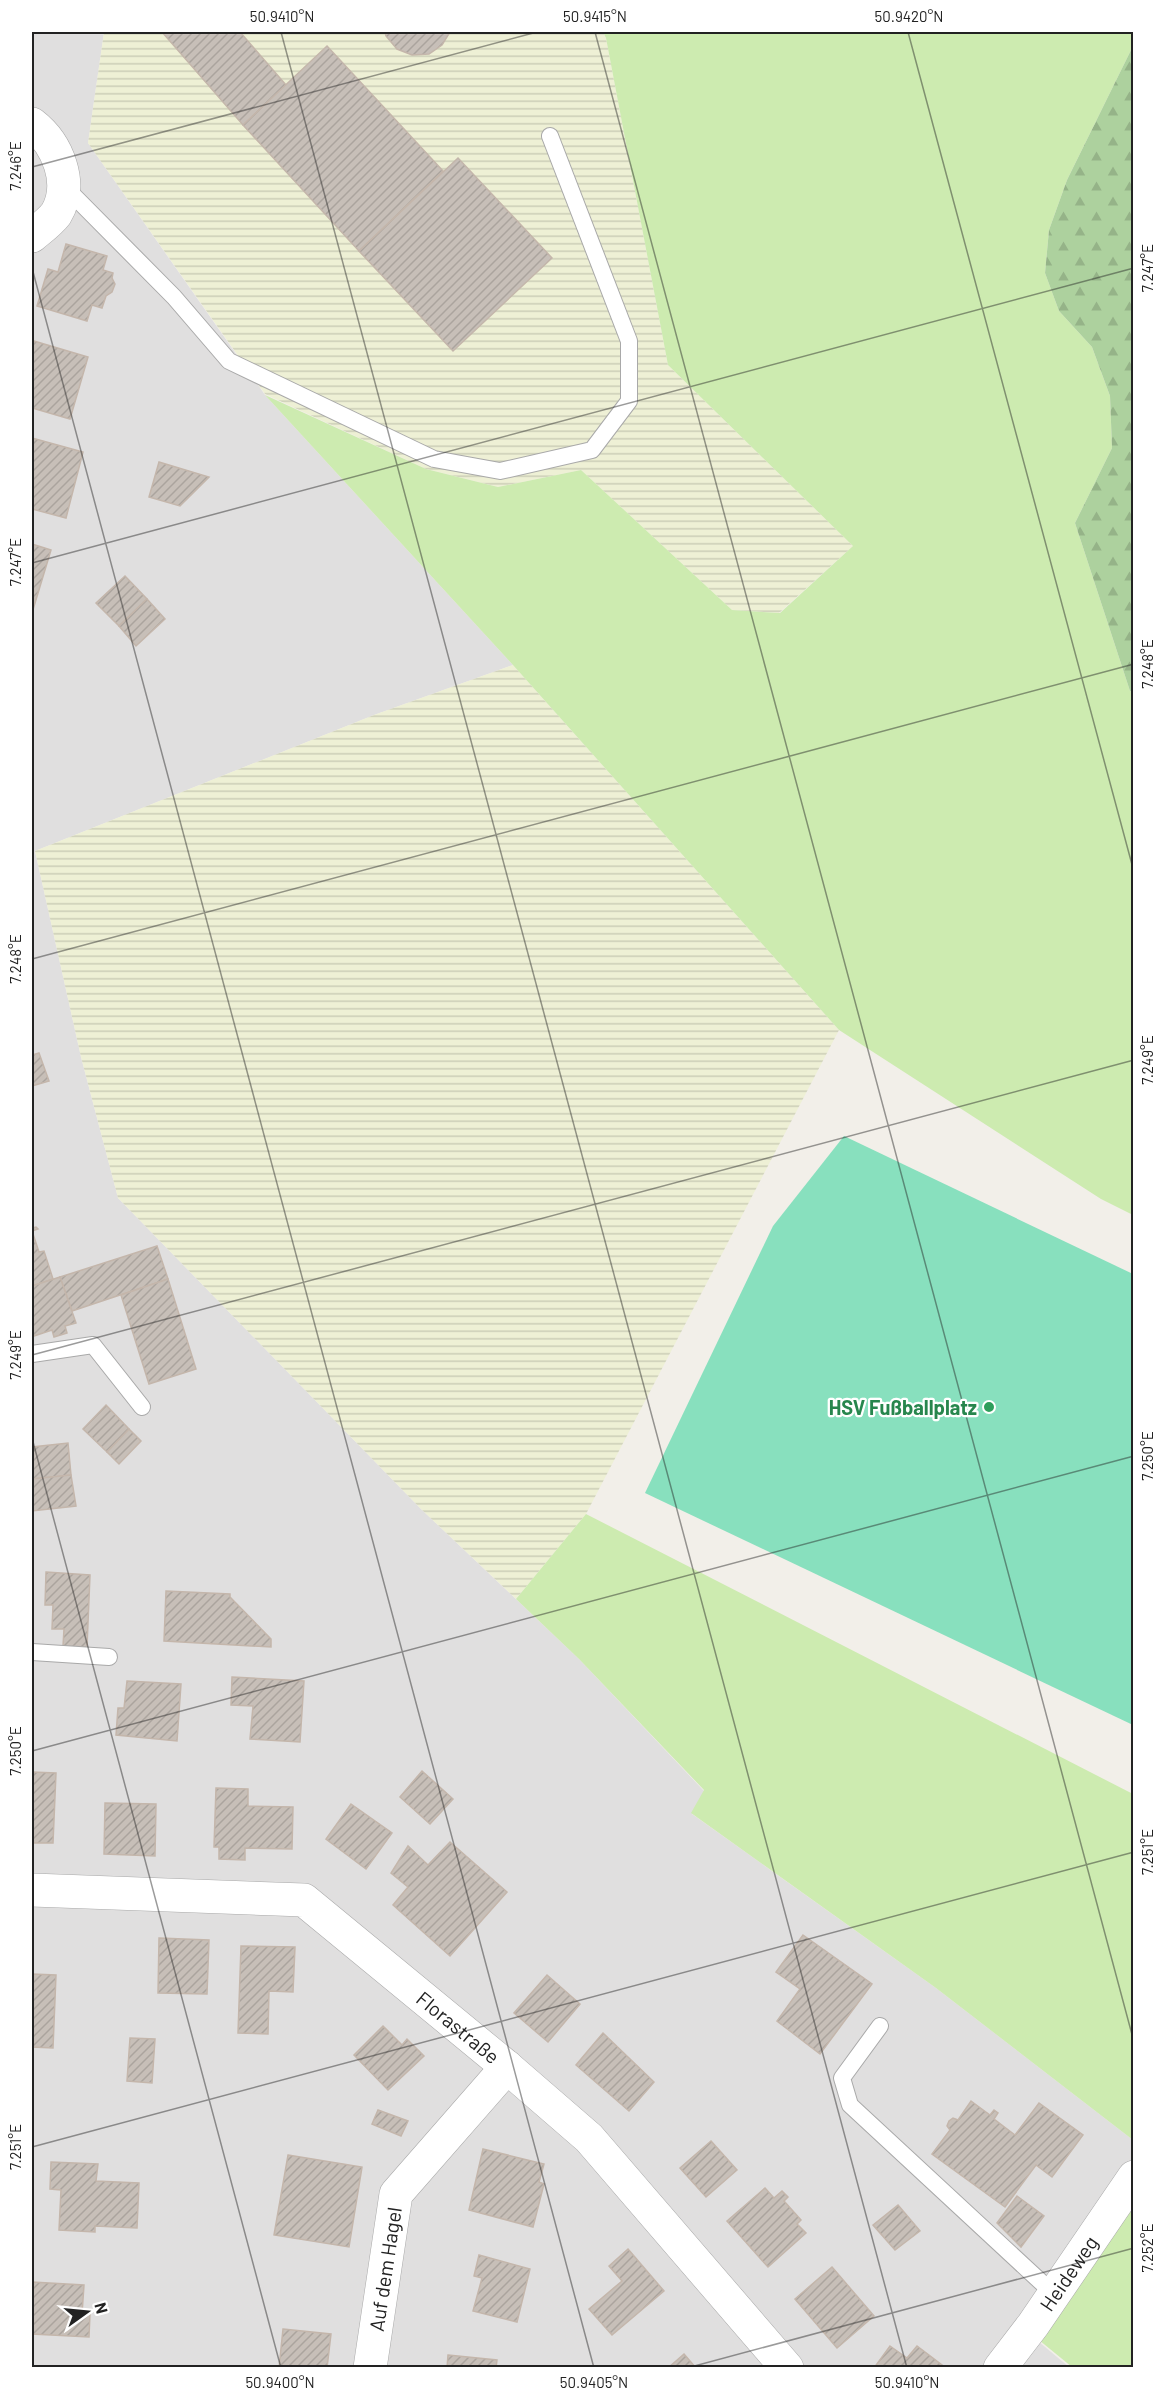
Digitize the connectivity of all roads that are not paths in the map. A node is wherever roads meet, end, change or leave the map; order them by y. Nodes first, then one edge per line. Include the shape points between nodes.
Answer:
1 (32, 124) edge
2 (550, 136) dead end
3 (65, 187) junction
4 (32, 236) edge
5 (32, 1354) edge
6 (142, 1407) dead end
7 (32, 1652) edge
8 (109, 1657) dead end
9 (32, 1890) edge
10 (880, 2025) dead end
11 (507, 2067) junction
12 (1134, 2177) edge
13 (1054, 2294) junction
14 (370, 2367) edge
15 (787, 2367) edge
16 (1000, 2367) edge

1 - 3 street via 58,156
2 - 3 lane via 629,341 629,401 592,450 500,471 434,459 229,361 174,297
3 - 4 street via 55,215
5 - 6 lane via 93,1345
7 - 8 lane
9 - 11 street, Florastraße via 304,1900
10 - 13 lane via 842,2078 850,2105
11 - 14 street, Auf dem Hagel via 396,2194
11 - 15 street, Florastraße via 589,2138
12 - 13 street, Heideweg
13 - 16 street, Heideweg

